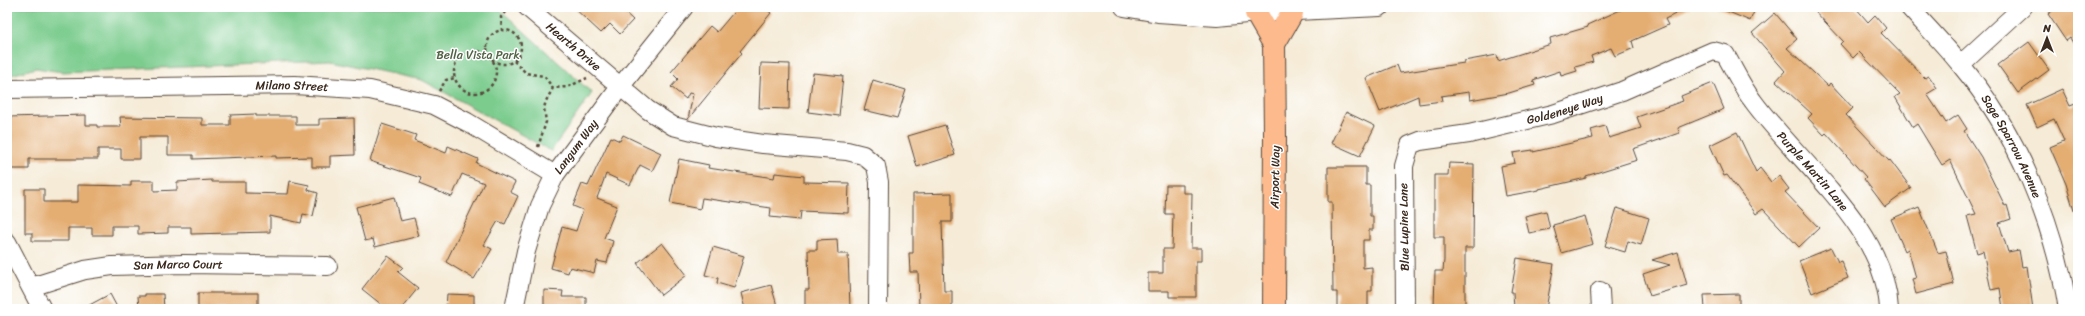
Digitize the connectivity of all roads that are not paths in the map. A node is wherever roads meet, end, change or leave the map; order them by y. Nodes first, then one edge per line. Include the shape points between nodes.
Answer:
1 (528, 7) edge
2 (684, 7) edge
3 (1124, 7) edge
4 (1380, 7) edge
5 (1909, 7) edge
6 (2023, 7) edge
7 (1256, 10) edge
8 (1292, 10) edge
9 (1274, 44) junction
10 (1713, 51) joint
11 (1961, 64) junction
12 (620, 87) junction
13 (7, 89) edge
14 (1410, 145) joint
15 (555, 175) junction
16 (7, 242) edge
17 (328, 266) dead end
18 (31, 287) junction
19 (1600, 291) dead end
20 (42, 309) edge
21 (514, 309) edge
22 (878, 309) edge
23 (1274, 309) edge
24 (1405, 309) edge
25 (1601, 309) edge
26 (1889, 309) edge
27 (2068, 309) edge

1 - 12 street, Hearth Drive
2 - 12 street, Langum Way
3 - 7 street via 1158,13 1217,17
4 - 8 street
5 - 11 street, Sage Sparrow Avenue
6 - 11 street
7 - 8 street
7 - 9 main road, Airport Way
8 - 9 main road
9 - 23 main road, Airport Way
10 - 14 street, Goldeneye Way via 1622,91 1553,114
10 - 26 street, Purple Martin Lane via 1725,54 1753,101 1852,216 1880,269
11 - 27 street, Sage Sparrow Avenue via 1999,118 2019,155 2057,254
12 - 15 street, Langum Way
12 - 22 street, Hearth Drive via 673,126 716,137 763,144 847,151 863,155 876,166 879,182
13 - 15 street, Milano Street via 295,85 370,90 434,105
14 - 24 street, Blue Lupine Lane via 1404,166
15 - 21 street, Langum Way via 540,206 526,251
16 - 18 street
17 - 18 street, San Marco Court via 112,266 85,270
18 - 20 street
19 - 25 street

